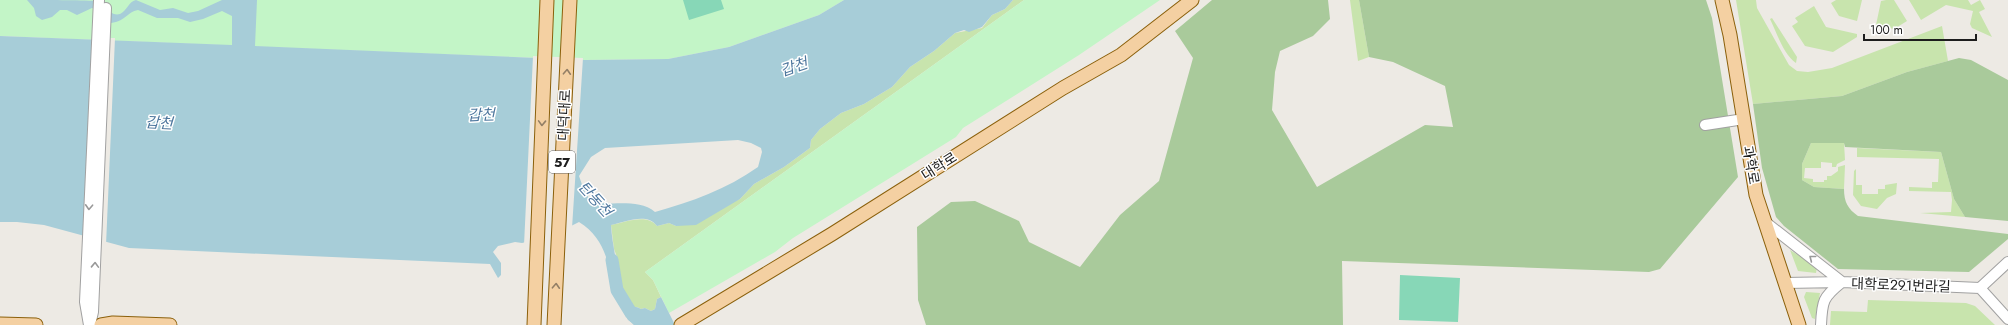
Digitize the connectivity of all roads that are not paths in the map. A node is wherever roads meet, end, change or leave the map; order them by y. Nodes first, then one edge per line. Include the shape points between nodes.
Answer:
1 (99, 0) edge
2 (106, 0) edge
3 (547, 0) edge
4 (570, 0) edge
5 (1192, 0) edge
6 (1722, 0) edge
7 (1744, 119) junction
8 (1705, 125) dead end
9 (1764, 221) junction
10 (2008, 262) edge
11 (1842, 282) junction
12 (1784, 283) junction
13 (1980, 288) junction
14 (89, 303) junction
15 (2008, 319) edge
16 (685, 323) edge
17 (0, 324) edge
18 (36, 325) edge
19 (90, 325) edge
20 (101, 325) edge
21 (170, 325) edge
22 (534, 325) edge
23 (554, 325) edge
24 (1799, 325) edge
25 (1821, 325) edge

1 -> 14 street
14 -> 2 street
3 -> 22 main road, 대덕대로 / 57
23 -> 4 main road, 대덕대로 / 57
5 - 16 main road, 대학로 via 1121,55 1063,88 832,234
6 - 7 main road, 과학로
7 - 8 street
7 - 9 main road, 과학로 via 1756,195
11 -> 9 street
9 - 12 main road, 과학로
10 - 13 street
11 - 12 street, 대학로291번라길
11 - 13 street, 대학로291번라길
11 - 25 street via 1825,298 1821,309
12 - 24 main road, 과학로
13 - 15 street
14 - 19 street
17 - 18 main road
20 - 21 main road via 113,322

